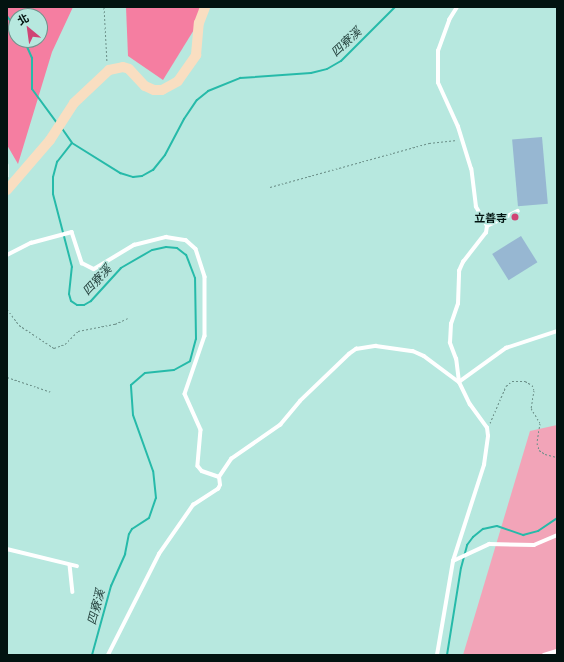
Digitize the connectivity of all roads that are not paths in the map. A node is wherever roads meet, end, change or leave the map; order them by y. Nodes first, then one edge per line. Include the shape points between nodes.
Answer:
1 (205, 7) edge
2 (457, 7) edge
3 (7, 165) edge
4 (7, 176) edge
5 (7, 190) edge
6 (518, 211) dead end
7 (486, 226) junction
8 (7, 255) edge
9 (557, 331) edge
10 (459, 382) junction
11 (219, 477) junction
12 (557, 535) edge
13 (7, 549) edge
14 (453, 561) junction
15 (70, 564) junction
16 (76, 566) dead end
17 (73, 592) dead end
18 (557, 651) edge
19 (108, 655) edge
20 (437, 655) edge
21 (544, 655) edge

1 - 5 street via 199,23 196,55 191,65 170,87 154,90 145,86 129,69 123,67 109,70 74,103 60,125
2 - 7 lane via 449,20 438,51 438,84 461,140 470,169 476,207
3 - 4 lane
6 - 7 lane
7 - 10 lane via 486,233 459,271 458,304 451,324 450,343 456,359
8 - 11 lane via 16,248 72,232 82,263 94,269 134,245 166,237 186,240 196,249 205,277 205,336 185,394 201,430 198,466 202,471
9 - 10 lane via 506,348
10 - 11 lane via 424,356 413,351 376,346 356,349 300,401 280,425 231,459
10 - 14 lane via 470,405 487,428 484,466
11 - 19 lane via 218,490 193,505 159,554
12 - 14 lane via 534,545 518,546 500,542 488,544
13 - 15 lane
14 - 20 lane
15 - 16 lane
15 - 17 lane
18 - 21 lane

